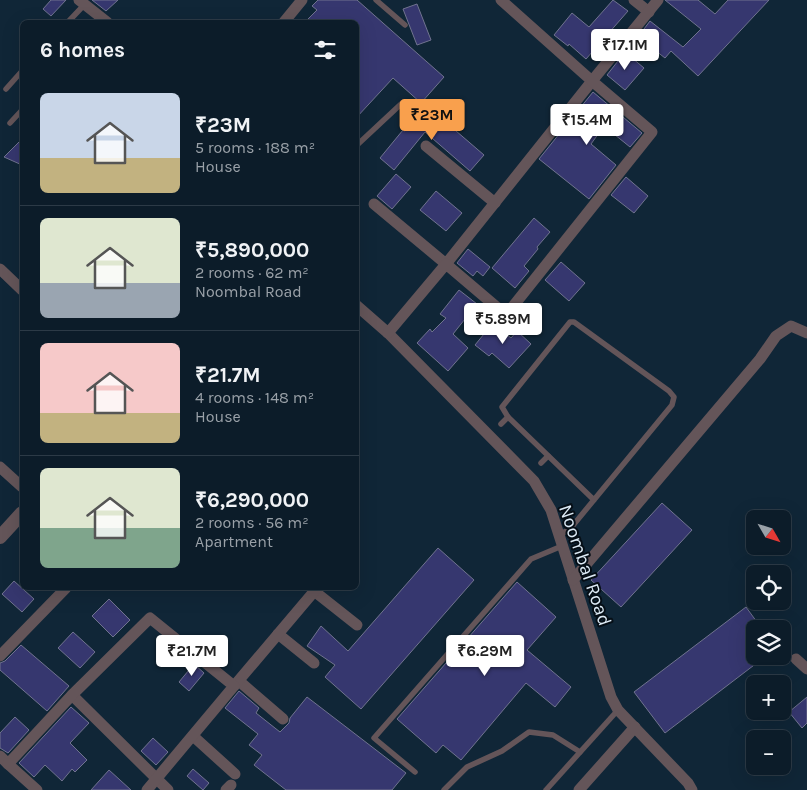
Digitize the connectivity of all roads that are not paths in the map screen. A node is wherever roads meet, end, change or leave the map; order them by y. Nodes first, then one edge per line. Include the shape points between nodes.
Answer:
1 (302, 0) edge
2 (376, 0) edge
3 (501, 0) edge
4 (634, 0) edge
5 (658, 0) edge
6 (82, 2) edge
7 (649, 12) junction
8 (69, 20) edge
9 (104, 20) edge
10 (286, 20) edge
11 (405, 25) dead end
12 (20, 73) edge
13 (592, 81) junction
14 (6, 89) dead end
15 (401, 104) dead end
16 (20, 112) edge
17 (10, 123) dead end
18 (359, 143) edge
19 (426, 146) dead end
20 (495, 203) junction
21 (374, 204) dead end
22 (446, 264) junction
23 (0, 269) edge
24 (20, 288) edge
25 (359, 308) edge
26 (807, 333) edge
27 (388, 334) junction
28 (508, 416) junction
29 (501, 424) dead end
30 (548, 456) junction
31 (541, 463) dead end
32 (0, 467) edge
33 (20, 485) edge
34 (594, 500) junction
35 (20, 515) edge
36 (0, 537) edge
37 (560, 540) junction
38 (573, 580) junction
39 (64, 590) edge
40 (314, 590) edge
41 (316, 590) edge
42 (357, 625) dead end
43 (278, 634) junction
44 (0, 656) edge
45 (796, 659) dead end
46 (314, 663) dead end
47 (807, 670) edge
48 (236, 684) junction
49 (72, 695) junction
50 (618, 710) junction
51 (283, 719) dead end
52 (635, 727) junction
53 (192, 736) junction
54 (580, 752) junction
55 (4, 760) edge
56 (415, 772) dead end
57 (157, 778) junction
58 (230, 783) edge
59 (37, 790) edge
60 (147, 790) edge
61 (168, 790) edge
62 (444, 790) edge
63 (546, 790) edge
64 (579, 790) edge
65 (692, 790) edge

1 - 10 street
2 - 11 lane
3 - 13 street
4 - 7 street
5 - 7 street
6 - 8 lane
6 - 9 street
7 - 13 street
12 - 14 lane
13 - 20 street
13 - 22 street via 652,132 506,315
15 - 18 lane
16 - 17 lane
19 - 20 street
20 - 22 street
21 - 22 street
22 - 27 street
23 - 24 street
25 - 27 street, Noombal Road
26 - 38 street via 790,326 776,336
27 - 37 street, Noombal Road via 534,481 551,510
28 - 29 lane
28 - 30 lane
28 - 34 lane via 502,407 570,322 669,391 674,397 672,405
30 - 31 lane
30 - 34 lane
32 - 33 street
34 - 37 lane
35 - 36 street
37 - 38 street, Noombal Road
37 - 56 lane via 531,559 374,738
38 - 50 street, Noombal Road
39 - 44 street
40 - 43 street
41 - 42 street
43 - 46 street
43 - 48 street
45 - 47 street
48 - 49 street via 150,618
48 - 51 street
48 - 53 street
49 - 55 street
49 - 57 street
50 - 52 street, Noombal Road
50 - 54 lane
52 - 64 street
52 - 65 street, Noombal Road
53 - 57 street
53 - 58 street
54 - 62 lane via 553,735 529,732 502,751 467,767
54 - 63 lane
55 - 59 street
57 - 60 street
57 - 61 street

